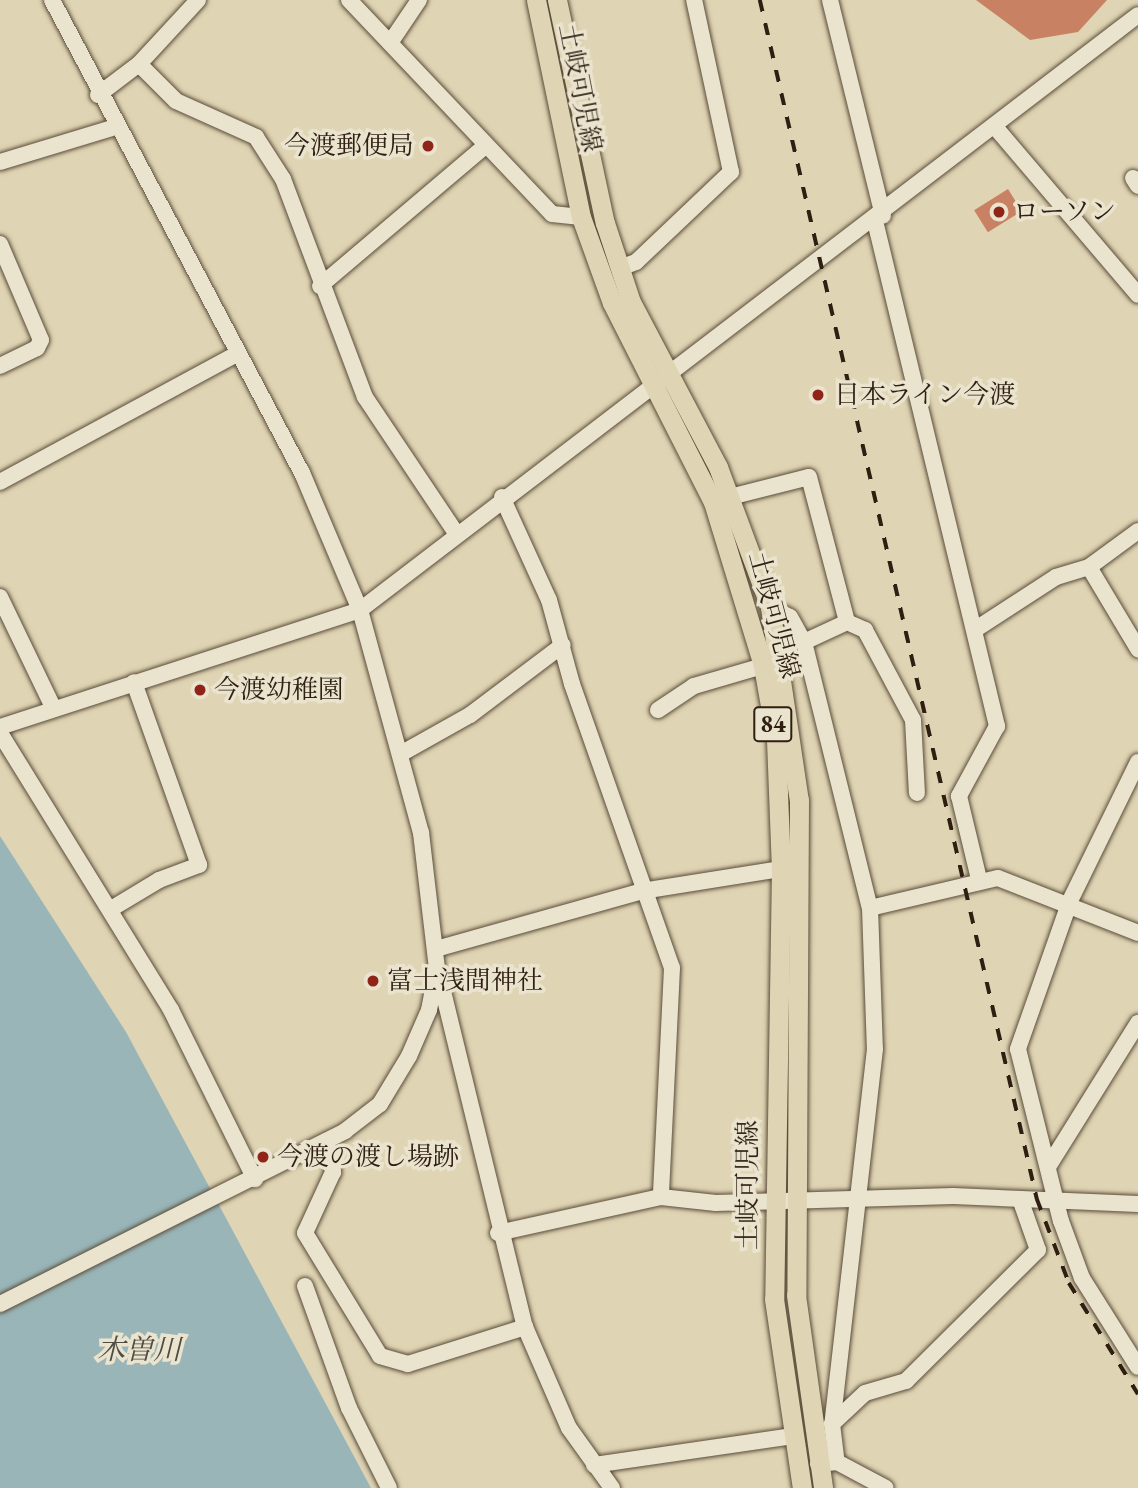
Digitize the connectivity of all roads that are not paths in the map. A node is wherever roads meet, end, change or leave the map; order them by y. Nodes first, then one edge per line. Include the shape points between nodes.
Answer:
1 (52, 0) edge
2 (198, 0) edge
3 (349, 0) edge
4 (419, 0) edge
5 (536, 0) edge
6 (556, 0) edge
7 (694, 0) edge
8 (830, 0) edge
9 (1138, 15) edge
10 (390, 43) junction
11 (139, 64) junction
12 (98, 95) junction
13 (115, 127) junction
14 (996, 128) junction
15 (482, 148) junction
16 (0, 162) edge
17 (581, 217) junction
18 (879, 219) junction
19 (0, 244) edge
20 (620, 268) junction
21 (1131, 275) edge
22 (320, 286) junction
23 (1138, 295) edge
24 (237, 354) junction
25 (0, 366) edge
26 (658, 380) junction
27 (0, 482) edge
28 (502, 497) junction
29 (730, 497) junction
30 (1138, 531) edge
31 (456, 533) junction
32 (1089, 567) junction
33 (0, 597) edge
34 (770, 607) junction
35 (359, 610) junction
36 (847, 622) junction
37 (976, 629) junction
38 (804, 642) junction
39 (563, 645) junction
40 (1138, 649) edge
41 (763, 666) junction
42 (134, 682) junction
43 (54, 709) junction
44 (658, 710) dead end
45 (0, 727) edge
46 (0, 733) edge
47 (404, 752) junction
48 (1138, 762) edge
49 (917, 793) dead end
50 (780, 869) junction
51 (979, 878) junction
52 (642, 891) junction
53 (1070, 901) junction
54 (870, 908) junction
55 (111, 909) junction
56 (1138, 933) edge
57 (436, 949) junction
58 (437, 969) junction
59 (1138, 1023) edge
60 (326, 1141) junction
61 (1048, 1167) junction
62 (255, 1180) junction
63 (661, 1198) junction
64 (858, 1198) junction
65 (1020, 1199) junction
66 (773, 1200) junction
67 (794, 1200) junction
68 (1057, 1202) junction
69 (1138, 1204) edge
70 (498, 1233) junction
71 (306, 1286) dead end
72 (0, 1304) edge
73 (525, 1328) junction
74 (1138, 1367) edge
75 (832, 1424) junction
76 (792, 1436) junction
77 (827, 1463) junction
78 (594, 1465) junction
79 (389, 1488) edge
80 (612, 1488) edge
81 (802, 1488) edge
82 (823, 1488) edge
83 (886, 1488) edge

1 - 12 street
2 - 11 street
3 - 10 street
4 - 10 street
5 - 17 main road, 土岐可児線 / 84
6 - 20 main road, 土岐可児線 / 84
7 - 20 street via 732,172 636,262
8 - 18 street
9 - 14 street
10 - 15 street
11 - 12 street
11 - 22 street via 176,101 256,137 283,179
12 - 13 street
13 - 16 street
13 - 24 street
14 - 18 street
14 - 21 street
15 - 17 street via 552,214
15 - 22 street
17 - 26 main road, 土岐可児線 / 84
18 - 26 street
18 - 37 street
19 - 25 street via 41,340 37,348
20 - 26 main road, 土岐可児線 / 84
21 - 23 street
22 - 31 street via 365,397
24 - 27 street
24 - 35 street via 302,473
26 - 28 street
26 - 29 main road, 土岐可児線 / 84
26 - 41 main road, 土岐可児線 / 84 via 713,502
28 - 31 street
28 - 39 street
29 - 34 main road, 土岐可児線 / 84
29 - 36 street via 810,477
30 - 32 street
31 - 35 street
32 - 37 street via 1056,577
32 - 40 street
33 - 43 street
34 - 38 street via 790,617
34 - 67 main road, 土岐可児線 / 84 via 799,800
35 - 42 street
35 - 47 street
36 - 38 street
36 - 49 street via 865,630 913,720
37 - 51 street via 997,726 959,796
38 - 54 street
39 - 47 street via 470,715
39 - 52 street
41 - 44 street via 694,686
41 - 50 main road, 土岐可児線 / 84 via 776,740
42 - 43 street
42 - 55 street via 199,865 159,880
43 - 45 street
46 - 55 street
47 - 57 street
48 - 53 street
50 - 52 street
50 - 66 main road, 土岐可児線 / 84
51 - 53 street via 998,878
51 - 54 street
52 - 57 street
52 - 63 street via 672,968
53 - 56 street
53 - 61 street via 1018,1049
54 - 64 street via 875,1049
55 - 62 street via 171,1010
57 - 58 street
58 - 60 street via 429,1010 380,1104
58 - 70 street
59 - 61 street
60 - 62 street
60 - 73 street via 333,1172 305,1233 380,1356 408,1364
61 - 68 street
62 - 72 street
63 - 66 street
63 - 70 street
64 - 65 street
64 - 67 street
64 - 75 street
65 - 68 street
65 - 75 street via 1038,1250 906,1381 865,1393
66 - 67 street
66 - 76 main road, 土岐可児線 / 84 via 775,1299
67 - 77 main road, 土岐可児線 / 84 via 796,1296
68 - 69 street
68 - 74 street via 1082,1278
70 - 73 street
71 - 79 street via 349,1408
73 - 78 street via 548,1389
75 - 77 street
76 - 78 street
76 - 81 main road, 土岐可児線 / 84
77 - 82 main road, 土岐可児線 / 84
77 - 83 street
78 - 80 street

